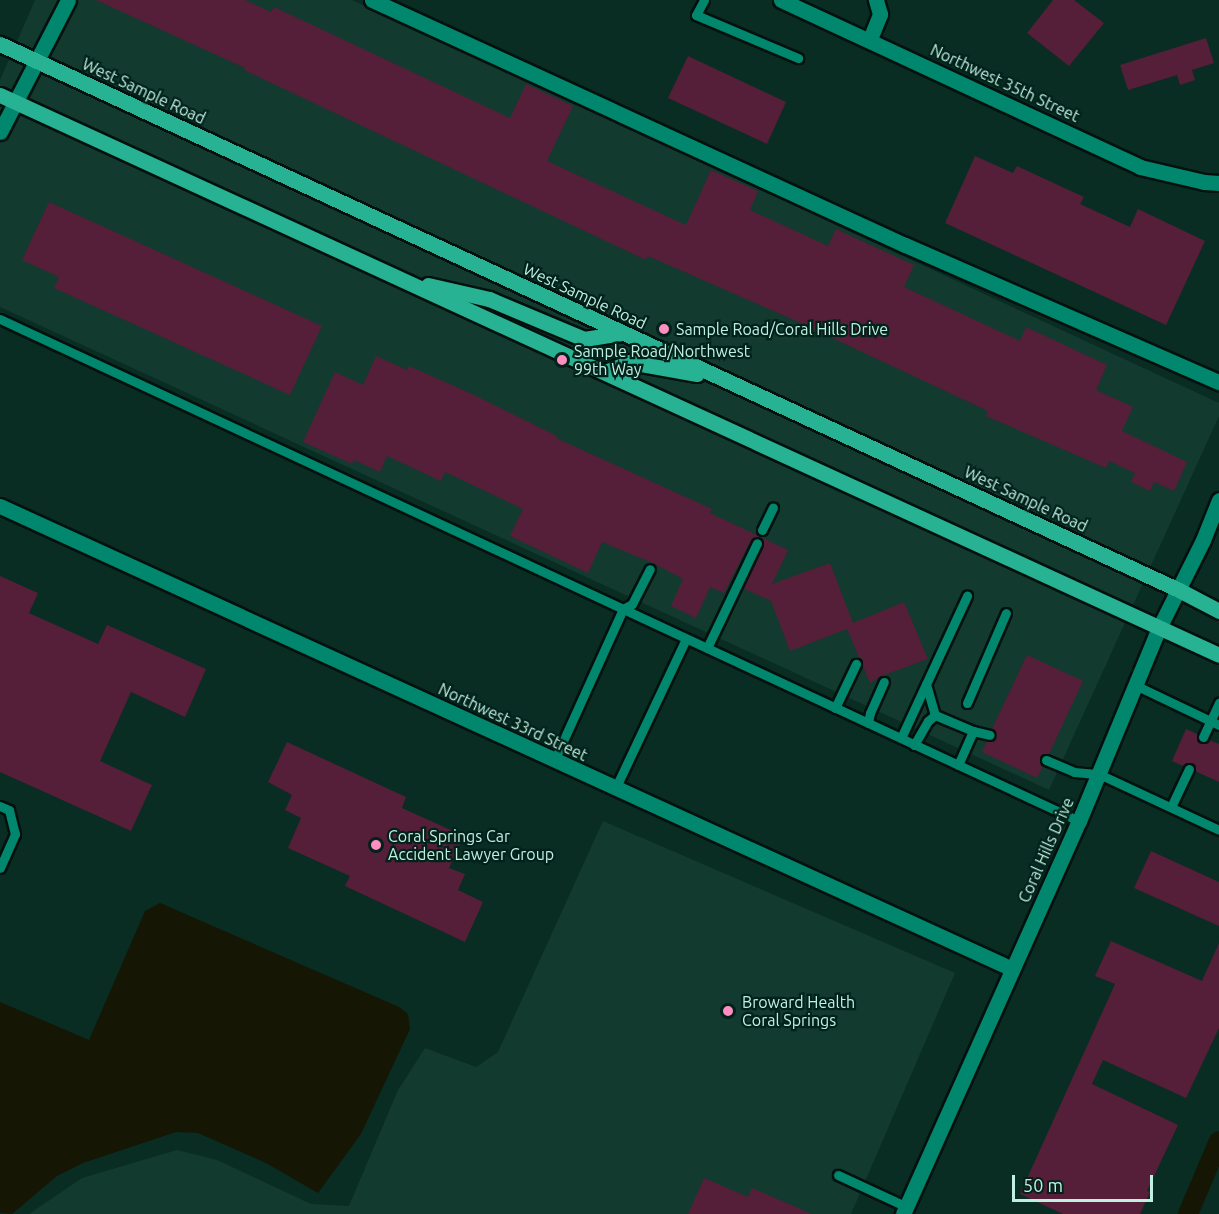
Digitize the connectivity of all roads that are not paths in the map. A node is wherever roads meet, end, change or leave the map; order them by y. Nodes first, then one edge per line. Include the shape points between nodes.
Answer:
1 (68, 0) edge
2 (372, 0) edge
3 (704, 0) edge
4 (781, 0) edge
5 (876, 0) edge
6 (870, 39) junction
7 (0, 44) edge
8 (798, 58) dead end
9 (38, 62) junction
10 (0, 95) edge
11 (16, 102) junction
12 (0, 132) edge
13 (1219, 183) edge
14 (402, 280) junction
15 (0, 319) edge
16 (622, 333) junction
17 (605, 372) junction
18 (718, 377) junction
19 (1219, 382) edge
20 (1219, 500) edge
21 (0, 506) edge
22 (773, 507) dead end
23 (762, 530) dead end
24 (757, 543) dead end
25 (650, 569) dead end
26 (1179, 590) junction
27 (967, 596) dead end
28 (623, 609) junction
29 (1219, 611) edge
30 (1006, 613) dead end
31 (1159, 628) junction
32 (687, 639) junction
33 (706, 648) junction
34 (1219, 655) edge
35 (856, 663) dead end
36 (884, 682) dead end
37 (926, 684) junction
38 (1135, 685) junction
39 (1219, 702) edge
40 (967, 703) dead end
41 (835, 708) junction
42 (935, 715) junction
43 (868, 723) junction
44 (1215, 723) edge
45 (973, 731) junction
46 (990, 735) dead end
47 (1203, 737) dead end
48 (901, 738) junction
49 (914, 745) junction
50 (554, 760) junction
51 (1048, 761) dead end
52 (957, 765) junction
53 (1189, 769) dead end
54 (1099, 774) junction
55 (615, 789) junction
56 (0, 806) edge
57 (1171, 807) junction
58 (1079, 821) junction
59 (1219, 830) edge
60 (0, 868) edge
61 (1012, 969) junction
62 (838, 1175) dead end
63 (905, 1210) edge

1 - 9 street
2 - 19 street via 905,245
3 - 8 lane via 696,15
4 - 6 street, Northwest 35th Street
5 - 6 street via 880,14
6 - 13 street, Northwest 35th Street via 1140,166
7 - 9 main road, West Sample Road
9 - 11 street
9 - 16 main road, West Sample Road
10 - 11 main road
11 - 12 street
11 - 14 main road
14 - 16 main road via 489,299 584,339
14 - 17 main road
15 - 28 lane
16 - 18 main road, West Sample Road
17 - 18 main road via 630,362
17 - 31 main road
18 - 26 main road, West Sample Road
20 - 26 street, Coral Hills Drive
21 - 50 street, Northwest 33rd Street
22 - 23 lane
24 - 33 lane
25 - 28 lane via 632,604
26 - 29 main road, West Sample Road
26 - 31 street, Coral Hills Drive
27 - 37 lane
28 - 32 lane
28 - 50 lane
30 - 40 lane
31 - 34 main road
31 - 38 street, Coral Hills Drive
32 - 33 lane
32 - 55 lane
33 - 41 lane
35 - 41 lane
36 - 43 lane
37 - 42 lane
37 - 48 lane
38 - 44 lane
38 - 54 street, Coral Hills Drive
39 - 44 lane
41 - 43 lane
42 - 45 lane
42 - 49 lane
43 - 48 lane
44 - 47 lane
45 - 46 lane
45 - 52 lane
48 - 49 lane
49 - 52 lane
50 - 55 street, Northwest 33rd Street
51 - 54 lane via 1074,772
52 - 58 lane
53 - 57 lane
54 - 57 lane
54 - 58 street, Coral Hills Drive
55 - 61 street, Northwest 33rd Street
56 - 60 lane via 9,810 15,834
57 - 59 lane
58 - 61 street, Coral Hills Drive
61 - 63 street, Coral Hills Drive
62 - 63 lane

